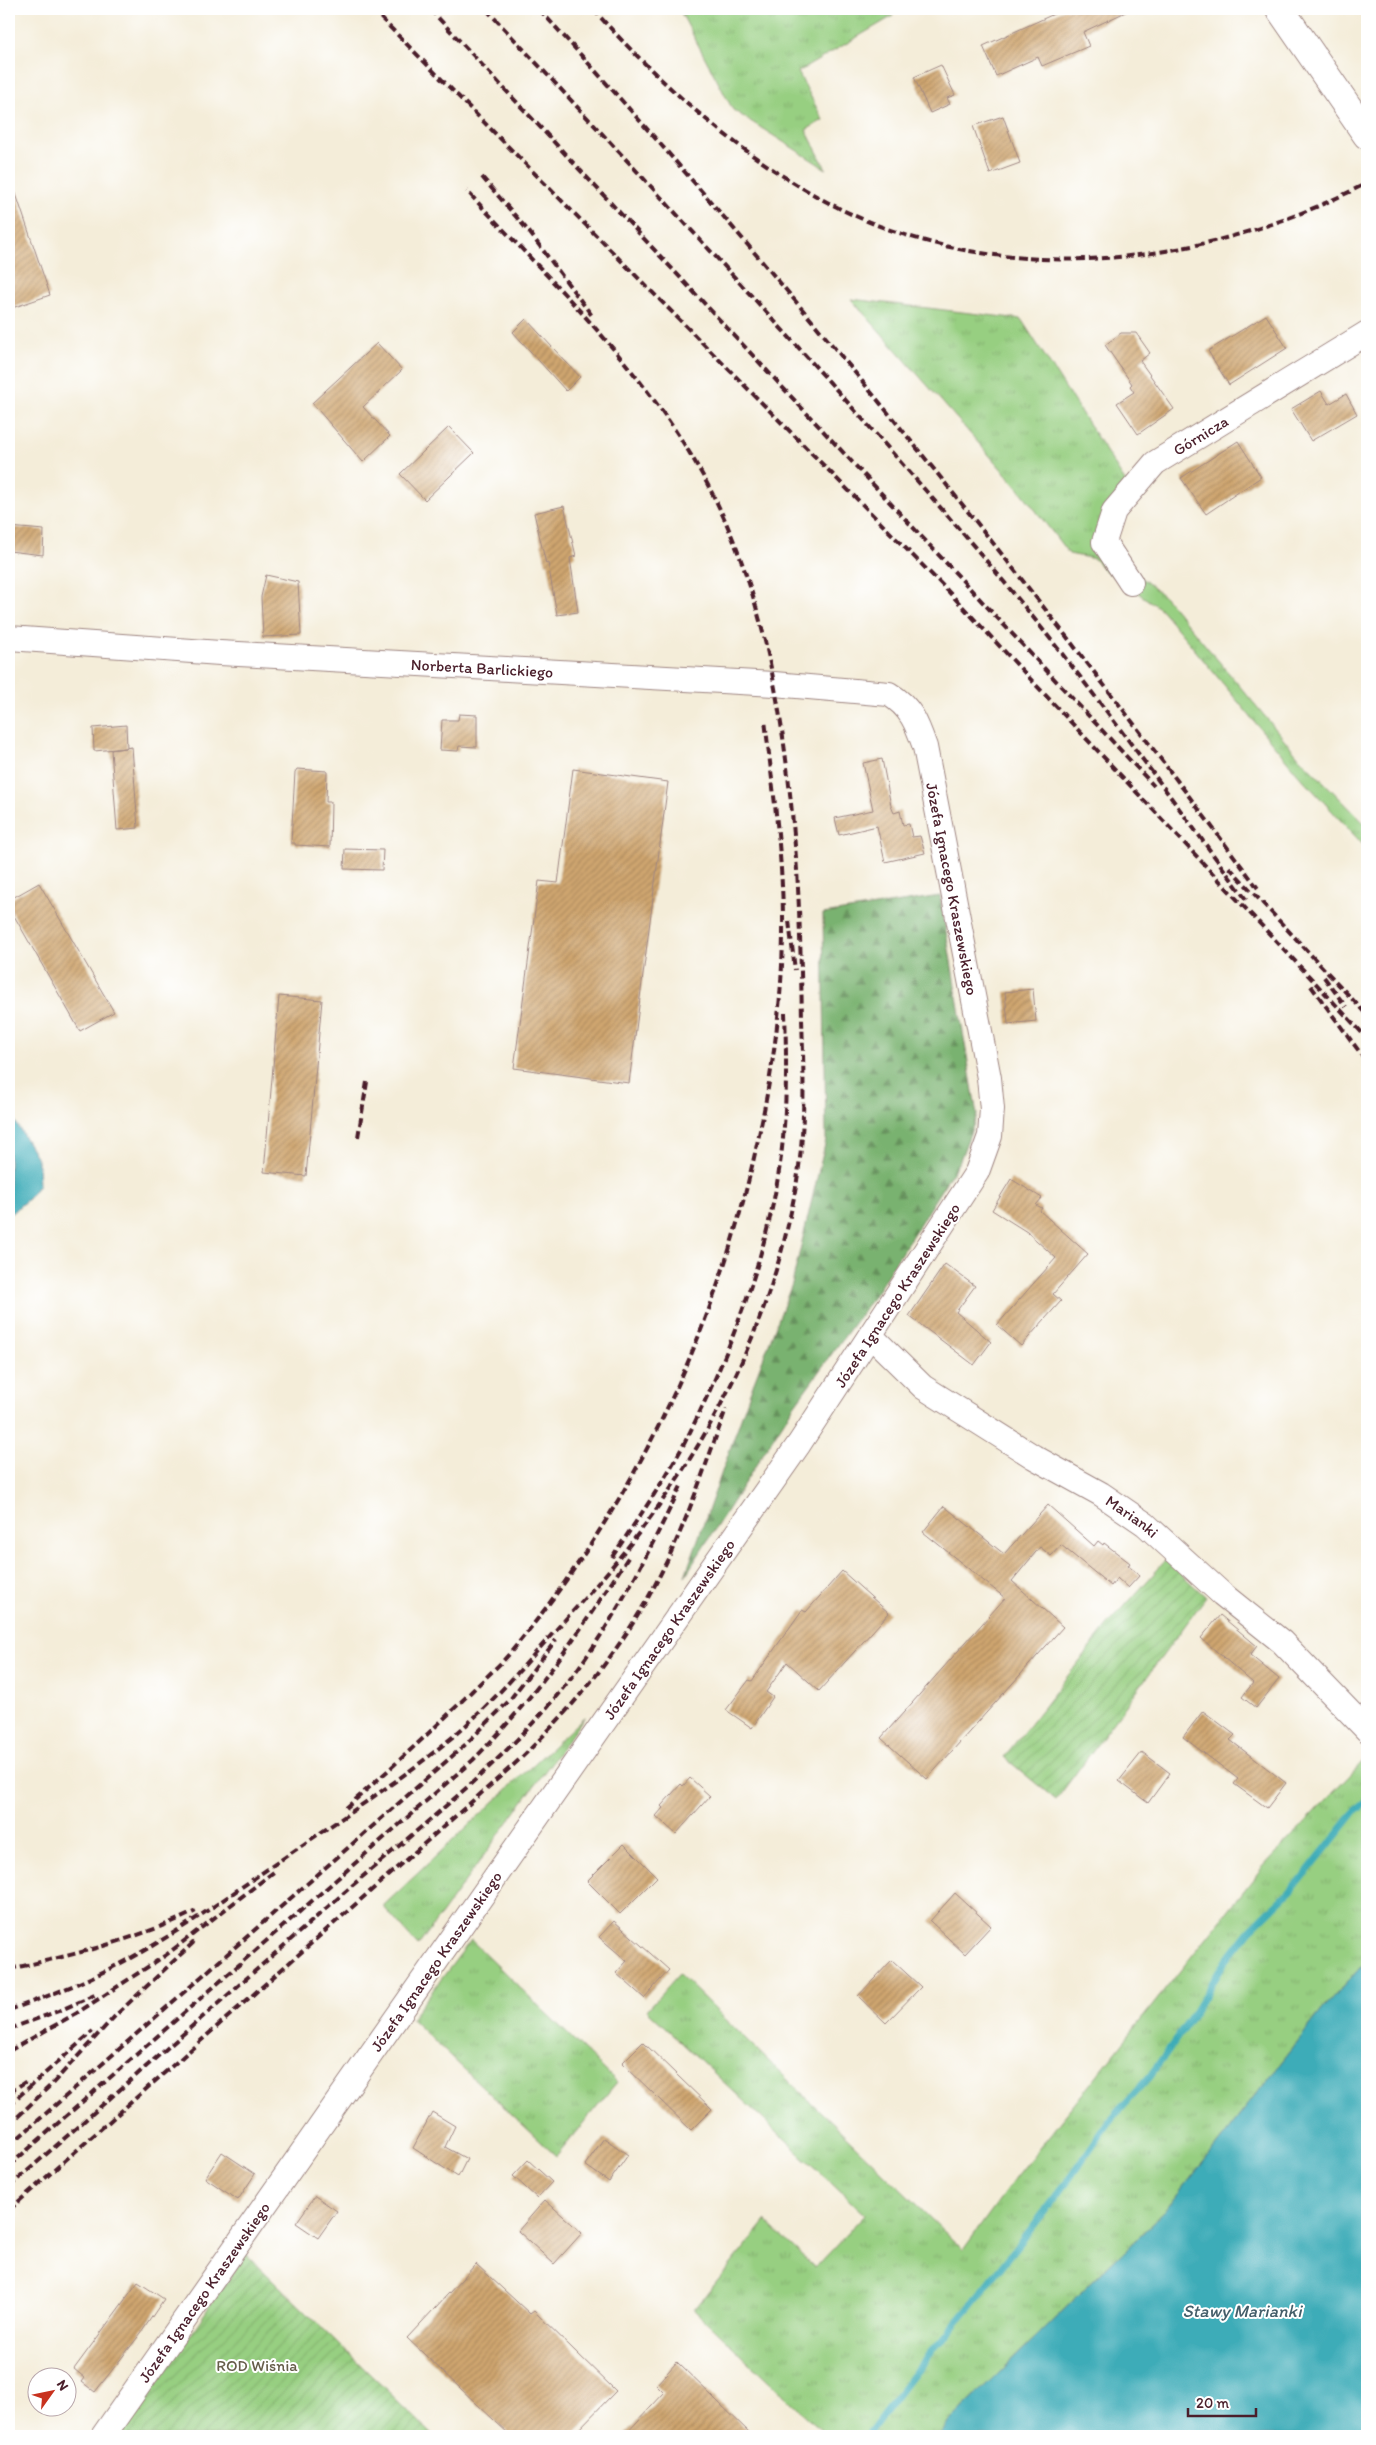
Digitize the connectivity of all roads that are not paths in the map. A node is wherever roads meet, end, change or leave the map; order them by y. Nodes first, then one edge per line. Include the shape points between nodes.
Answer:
1 (1280, 9) edge
2 (1367, 135) edge
3 (1367, 333) edge
4 (1131, 583) dead end
5 (9, 638) edge
6 (925, 747) joint
7 (871, 1336) junction
8 (1367, 1730) edge
9 (103, 2436) edge

1 - 2 street
3 - 4 street, Górnicza via 1156,463 1137,482 1114,511 1104,542
5 - 6 street, Norberta Barlickiego via 879,692 889,694 904,704 918,724
6 - 7 street, Józefa Ignacego Kraszewskiego via 984,1050 992,1122 987,1150 977,1172
7 - 8 street, Marianki via 923,1387 1145,1524 1222,1594 1282,1642
7 - 9 street, Józefa Ignacego Kraszewskiego

